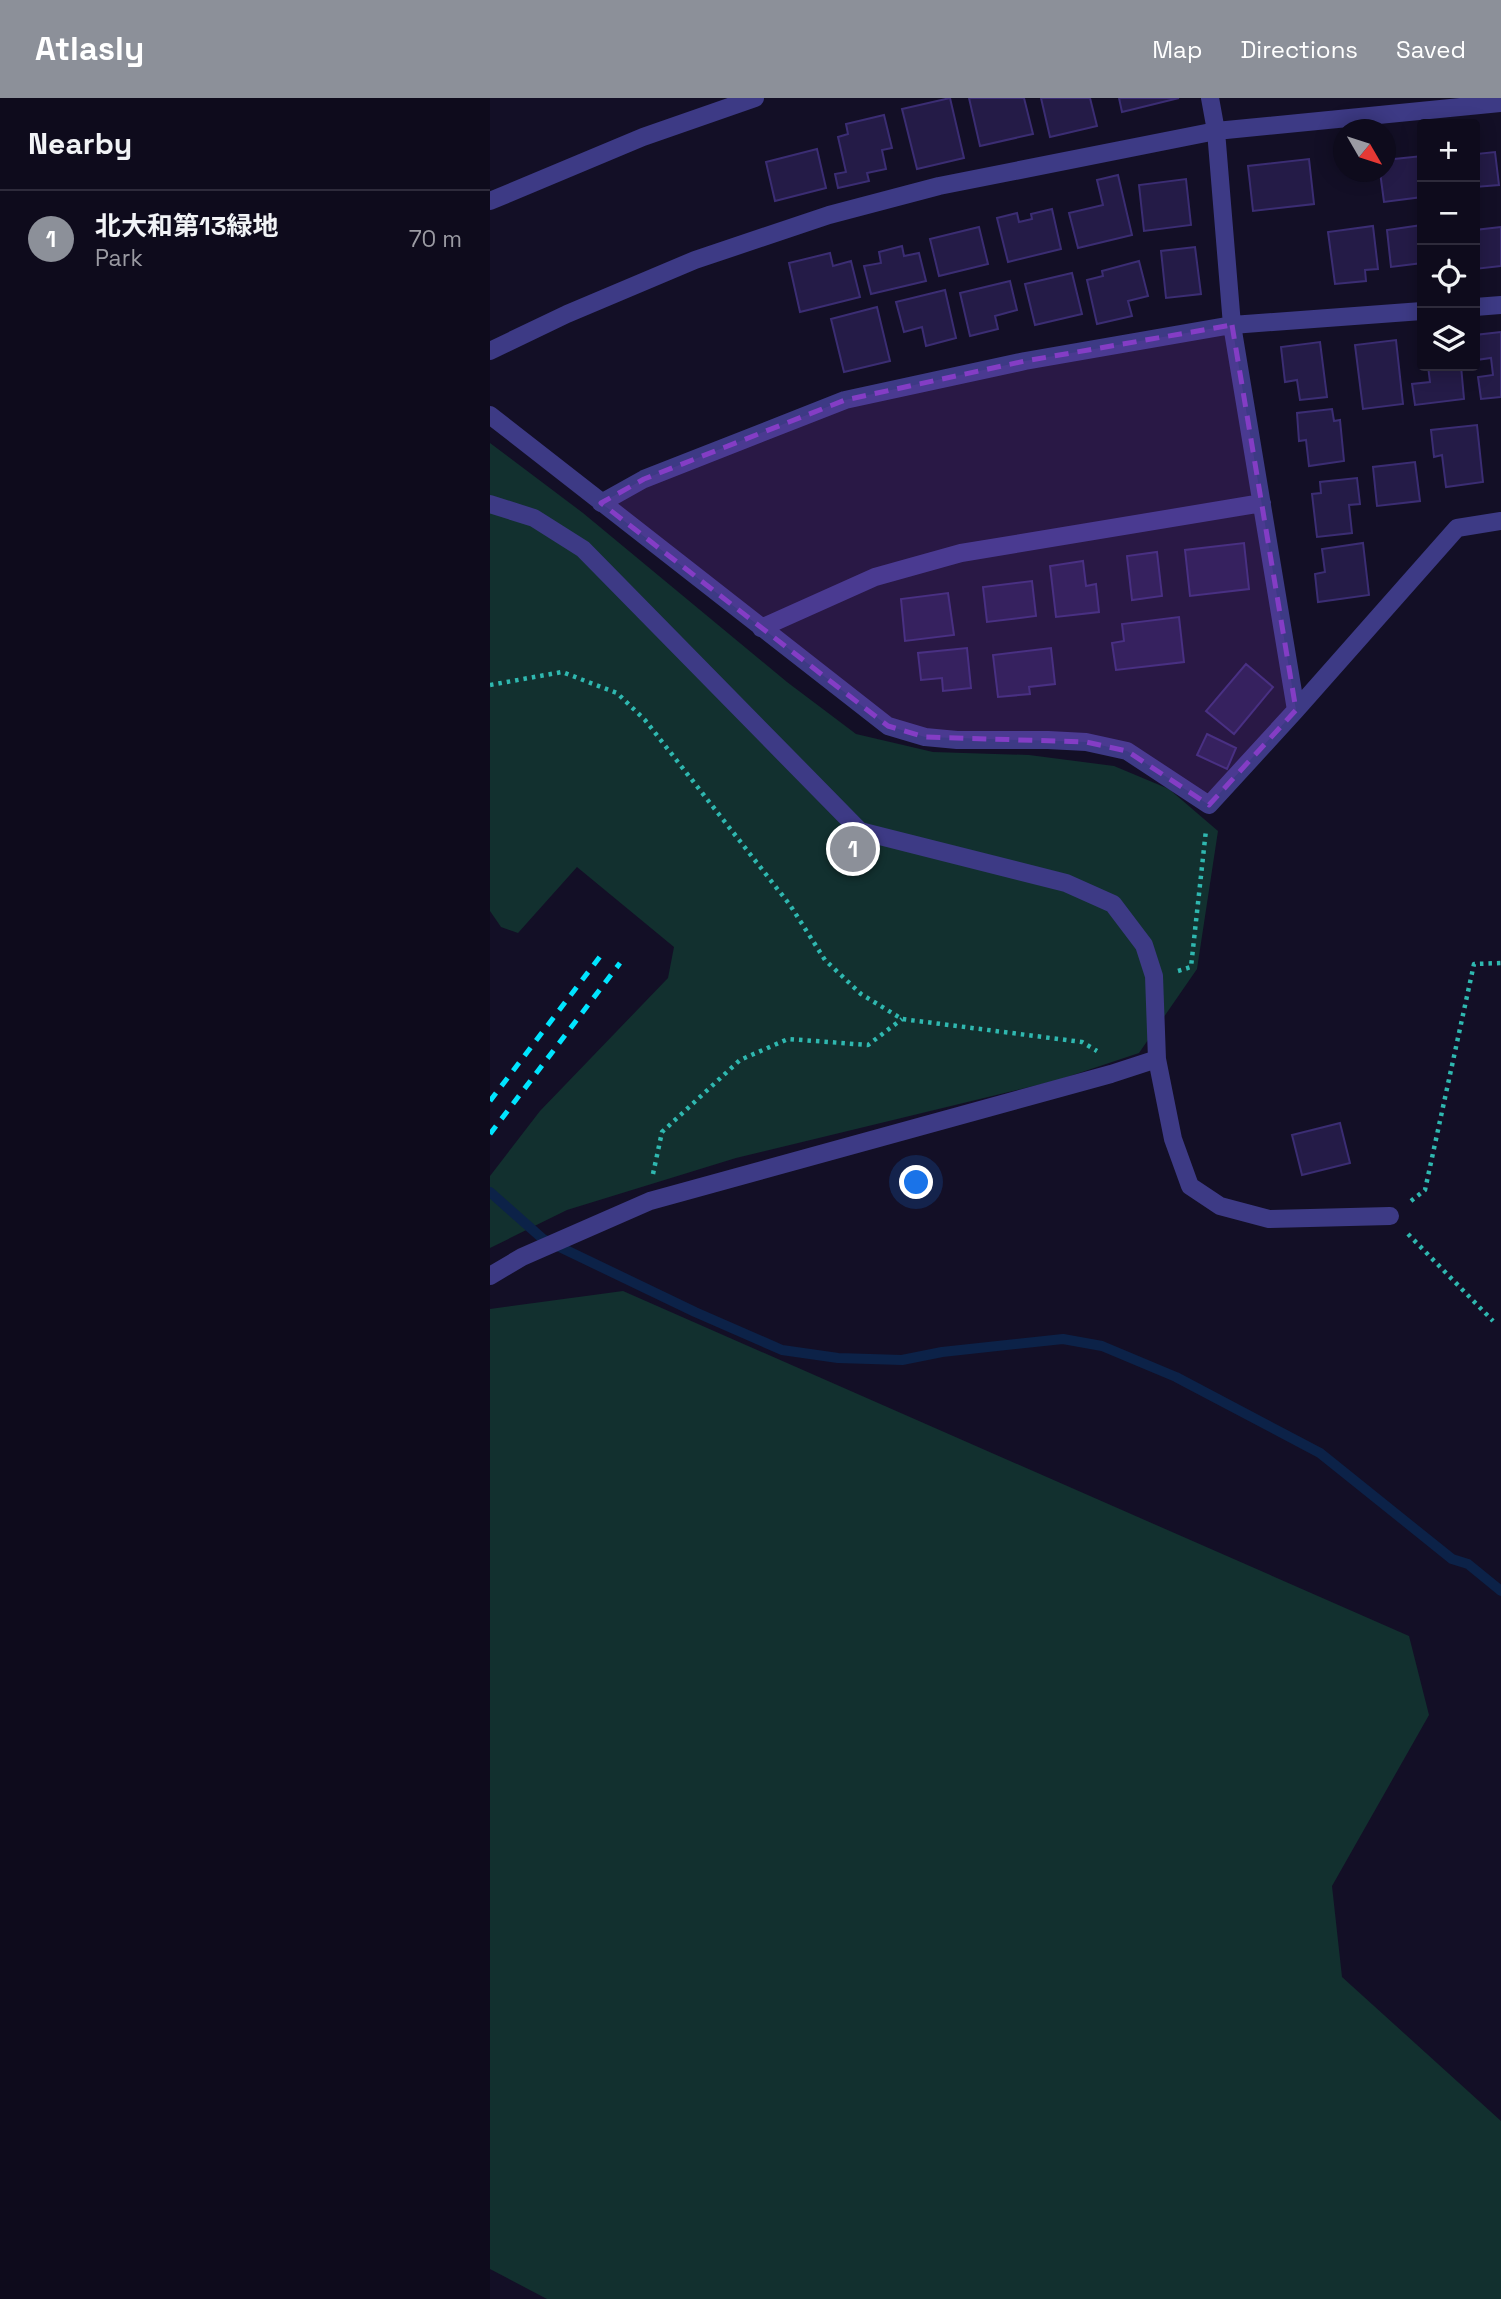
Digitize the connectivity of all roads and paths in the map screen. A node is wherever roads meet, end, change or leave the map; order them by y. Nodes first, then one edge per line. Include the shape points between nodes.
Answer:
1 (755, 98) edge
2 (1210, 98) edge
3 (1501, 103) edge
4 (1216, 131) junction
5 (490, 201) edge
6 (1501, 305) edge
7 (1480, 307) edge
8 (1417, 311) edge
9 (1232, 325) junction
10 (490, 351) edge
11 (490, 415) edge
12 (601, 503) junction
13 (1262, 503) junction
14 (490, 504) edge
15 (1501, 521) edge
16 (761, 628) junction
17 (490, 685) edge
18 (1296, 710) junction
19 (1209, 805) junction
20 (1501, 963) edge
21 (1153, 976) junction
22 (902, 1019) junction
23 (1157, 1059) junction
24 (1111, 1074) junction
25 (650, 1201) junction
26 (1390, 1216) junction
27 (490, 1276) edge
28 (1493, 1321) dead end

1 - 5 street via 643,137
2 - 4 street
3 - 4 street
4 - 9 street
4 - 10 street via 939,186 829,215 695,260
6 - 7 street
8 - 9 street
9 - 12 street via 1025,361 845,400 644,479
9 - 13 street
11 - 12 street
12 - 16 street
13 - 16 street via 961,553 875,577
13 - 18 street
14 - 21 street via 534,518 583,549 860,831 1066,883 1114,904 1144,945
15 - 18 street via 1457,528
16 - 19 street via 888,726 925,737 1086,742 1127,751
17 - 22 path via 562,672 617,693 645,720 781,894 825,960 861,994
18 - 19 street
19 - 21 path via 1191,967
20 - 26 path via 1474,964 1425,1190
21 - 23 street
22 - 24 path via 1082,1042 1105,1056
22 - 25 path via 868,1045 788,1039 740,1060 662,1132
23 - 24 street
23 - 26 street via 1173,1139 1190,1186 1220,1206 1269,1219
24 - 25 street
25 - 27 street via 522,1257
26 - 28 path

